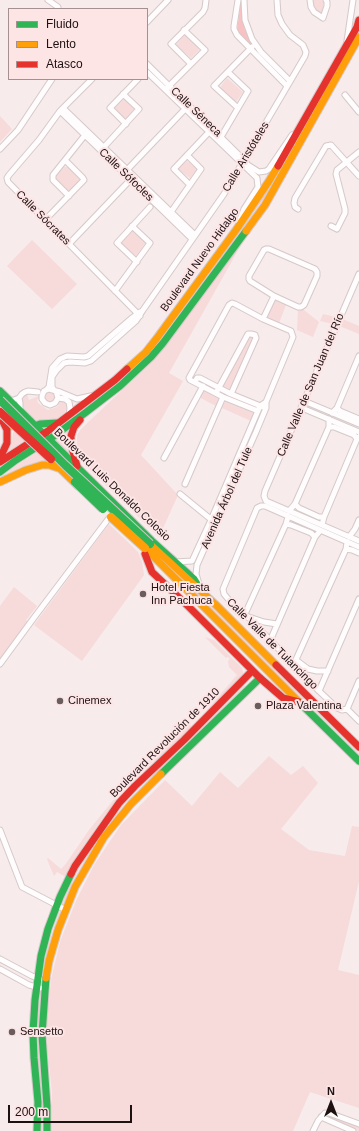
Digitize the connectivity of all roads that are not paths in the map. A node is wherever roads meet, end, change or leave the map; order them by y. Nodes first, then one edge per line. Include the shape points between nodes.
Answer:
1 (48, 0) edge
2 (168, 0) edge
3 (206, 0) edge
4 (238, 0) edge
5 (244, 0) edge
6 (277, 0) edge
7 (310, 0) edge
8 (326, 0) edge
9 (353, 0) edge
10 (58, 8) edge
11 (359, 20) edge
12 (148, 21) edge
13 (184, 30) junction
14 (359, 37) edge
15 (255, 45) junction
16 (346, 46) junction
17 (250, 49) junction
18 (191, 64) junction
19 (148, 65) edge
20 (228, 72) junction
21 (148, 73) edge
22 (51, 80) edge
23 (91, 80) edge
24 (137, 80) edge
25 (289, 84) junction
26 (167, 88) junction
27 (123, 94) junction
28 (345, 96) dead end
29 (187, 108) junction
30 (238, 108) junction
31 (62, 109) junction
32 (359, 112) edge
33 (126, 124) junction
34 (301, 125) junction
35 (210, 131) junction
36 (85, 135) junction
37 (220, 137) junction
38 (104, 147) junction
39 (0, 149) edge
40 (359, 152) edge
41 (187, 155) junction
42 (65, 160) junction
43 (243, 162) junction
44 (347, 162) junction
45 (252, 170) junction
46 (126, 171) junction
47 (359, 176) edge
48 (132, 178) junction
49 (190, 185) junction
50 (69, 196) junction
51 (150, 207) dead end
52 (298, 209) dead end
53 (171, 212) junction
54 (45, 220) junction
55 (132, 226) junction
56 (331, 226) dead end
57 (236, 230) junction
58 (194, 237) junction
59 (68, 244) junction
60 (137, 262) junction
61 (359, 274) edge
62 (116, 291) junction
63 (274, 296) junction
64 (139, 315) junction
65 (263, 319) junction
66 (359, 356) edge
67 (195, 382) junction
68 (202, 386) junction
69 (45, 390) junction
70 (217, 390) junction
71 (0, 391) edge
72 (55, 391) junction
73 (38, 392) junction
74 (97, 394) junction
75 (231, 394) junction
76 (223, 397) junction
77 (19, 398) junction
78 (58, 398) junction
79 (42, 399) junction
80 (0, 400) edge
81 (10, 401) junction
82 (240, 401) junction
83 (266, 402) junction
84 (304, 402) junction
85 (0, 405) edge
86 (259, 408) junction
87 (266, 408) junction
88 (302, 408) junction
89 (337, 408) junction
90 (20, 411) junction
91 (0, 412) edge
92 (85, 413) junction
93 (332, 413) junction
94 (69, 416) junction
95 (0, 418) edge
96 (329, 419) junction
97 (359, 419) edge
98 (348, 420) junction
99 (59, 422) junction
100 (359, 424) edge
101 (35, 426) junction
102 (346, 426) junction
103 (329, 427) junction
104 (359, 432) edge
105 (358, 438) edge
106 (40, 440) junction
107 (0, 458) edge
108 (164, 458) dead end
109 (0, 462) edge
110 (76, 466) junction
111 (63, 467) junction
112 (0, 472) edge
113 (0, 482) edge
114 (185, 484) dead end
115 (180, 494) dead end
116 (295, 504) junction
117 (289, 511) junction
118 (288, 517) junction
119 (324, 517) junction
120 (109, 518) junction
121 (306, 518) junction
122 (211, 520) junction
123 (359, 520) edge
124 (216, 523) junction
125 (286, 524) junction
126 (304, 524) junction
127 (322, 525) junction
128 (208, 526) junction
129 (213, 530) junction
130 (320, 531) junction
131 (357, 531) edge
132 (315, 537) junction
133 (348, 539) junction
134 (359, 541) edge
135 (359, 547) edge
136 (147, 549) junction
137 (346, 549) junction
138 (359, 553) edge
139 (192, 560) junction
140 (175, 562) junction
141 (197, 565) junction
142 (201, 589) junction
143 (207, 596) junction
144 (359, 599) edge
145 (246, 615) junction
146 (220, 624) junction
147 (277, 624) junction
148 (270, 641) junction
149 (295, 662) junction
150 (0, 664) edge
151 (252, 671) junction
152 (328, 671) junction
153 (260, 678) junction
154 (359, 681) edge
155 (320, 691) junction
156 (300, 703) junction
157 (347, 709) junction
158 (359, 721) edge
159 (359, 747) edge
160 (359, 761) edge
161 (0, 830) edge
162 (95, 844) junction
163 (56, 906) junction
164 (66, 910) junction
165 (0, 959) edge
166 (0, 969) edge
167 (42, 979) junction
168 (40, 988) junction
169 (321, 1117) junction
170 (359, 1124) edge
171 (349, 1130) edge
172 (37, 1131) edge
173 (47, 1131) edge
174 (313, 1131) edge

1 - 10 street
2 - 12 street
3 - 13 street via 203,12
4 - 17 street via 234,29 237,36
5 - 15 street via 247,27
6 - 25 street, Calle Aristóteles via 278,15 285,29 303,45 306,52
7 - 8 street via 314,12 323,18
9 - 16 street
11 - 16 main road, Boulevard Nuevo Hidalgo
13 - 18 street via 171,44
13 - 18 street via 205,50
14 - 92 main road, Boulevard Nuevo Hidalgo via 265,204 151,357 120,386
15 - 17 street
15 - 25 street
16 - 34 main road, Boulevard Nuevo Hidalgo
17 - 20 street
17 - 25 street
18 - 26 street
19 - 26 street, Calle Séneca
20 - 30 street via 248,91
20 - 30 street via 214,86
21 - 26 street, Calle Séneca
22 - 39 street via 18,130
23 - 31 street, Calle Sócrates
24 - 27 street
25 - 43 street, Calle Aristóteles
26 - 29 street, Calle Séneca
27 - 33 street via 110,108
27 - 33 street via 139,110
28 - 32 street
29 - 35 street, Calle Séneca
29 - 46 street
30 - 37 street
31 - 36 street, Calle Sófocles
31 - 38 street, Calle Sófocles
31 - 54 street, Calle Sócrates via 7,178
33 - 38 street
34 - 45 street via 269,169 259,172
34 - 57 main road, Boulevard Nuevo Hidalgo via 269,181
35 - 37 street, Calle Séneca
35 - 41 street
35 - 43 street, Calle Séneca
36 - 42 street
36 - 46 street, Calle Sófocles
37 - 43 street, Calle Séneca
38 - 46 street, Calle Sófocles
40 - 44 street
41 - 49 street via 201,169
41 - 49 street via 174,169
42 - 50 street via 53,175 53,180
42 - 50 street via 84,180
43 - 45 street
43 - 58 street, Calle Aristóteles
44 - 47 street
44 - 52 street via 331,145 326,146 295,198 295,207
44 - 56 street via 336,174 345,213 337,228
45 - 57 street via 258,186 244,209
46 - 48 street, Calle Sófocles
48 - 53 street, Calle Sófocles
48 - 58 street, Calle Sófocles
48 - 59 street
49 - 53 street
50 - 54 street
51 - 55 street
53 - 58 street, Calle Sófocles
54 - 59 street, Calle Sócrates
55 - 60 street via 150,243
55 - 60 street via 117,243
57 - 74 main road, Boulevard Nuevo Hidalgo via 146,352
58 - 64 street, Calle Aristóteles
59 - 62 street, Calle Sócrates
60 - 62 street
61 - 84 street, Calle Valle de San Juan del Río
62 - 64 street, Calle Sócrates
63 - 63 street via 301,307 317,272 266,249 249,279
63 - 65 street
64 - 69 street, Calle Aristóteles via 88,356 67,356 60,359 52,368 49,387
64 - 72 street, Calle Aristóteles via 136,321 91,361 68,362 60,367 52,377 52,387
65 - 67 street via 235,304 229,305 190,374 190,380
65 - 83 street via 292,331 293,337
66 - 89 street
67 - 68 street
67 - 70 street via 200,378
68 - 70 street
68 - 108 street
69 - 72 street
69 - 73 street
69 - 79 street
70 - 75 street
70 - 75 street via 248,334 251,334 256,338
70 - 76 street
71 - 81 main road, Boulevard Luis Donaldo Colosio
72 - 74 street via 77,399
72 - 78 street
73 - 77 street via 28,390
73 - 79 street
74 - 94 main road, Boulevard Nuevo Hidalgo
75 - 82 street
76 - 82 street
76 - 114 street
77 - 81 street
77 - 90 street
78 - 79 street via 50,405
78 - 94 street via 69,402
80 - 136 main road, Boulevard Luis Donaldo Colosio, bridge via 118,515
81 - 90 main road, Boulevard Luis Donaldo Colosio
82 - 86 street
83 - 86 street
83 - 87 street
84 - 88 street, Calle Valle de San Juan del Río
84 - 93 street
85 - 106 main road via 27,425
86 - 87 street
86 - 122 street, Avenida Árbol del Tule
87 - 124 street, Avenida Árbol del Tule
88 - 96 street
88 - 117 street, Calle Valle de San Juan del Río via 264,496 266,501
89 - 93 street
89 - 97 street
90 - 101 main road, Boulevard Luis Donaldo Colosio
91 - 136 main road, Boulevard Luis Donaldo Colosio, bridge
92 - 106 main road, Boulevard Nuevo Hidalgo via 54,436
92 - 110 main road via 74,427 71,436
93 - 98 street
94 - 99 main road, Boulevard Nuevo Hidalgo
95 - 106 main road, Boulevard Luis Donaldo Colosio
95 - 107 main road via 7,436 6,447
96 - 102 street
96 - 103 street
98 - 100 street
98 - 102 street
99 - 101 main road
99 - 106 main road, Boulevard Nuevo Hidalgo
101 - 106 main road, Boulevard Luis Donaldo Colosio
102 - 104 street
103 - 105 street
103 - 116 street
105 - 119 street
106 - 109 main road, Boulevard Nuevo Hidalgo
106 - 110 main road, Boulevard Luis Donaldo Colosio
106 - 111 main road, Boulevard Luis Donaldo Colosio
106 - 112 main road, Boulevard Nuevo Hidalgo
110 - 111 main road via 68,461
110 - 140 main road, Boulevard Luis Donaldo Colosio
111 - 113 main road via 42,465
111 - 120 main road, Boulevard Luis Donaldo Colosio
115 - 122 street
116 - 117 street
116 - 119 street via 305,511
117 - 121 street
118 - 125 street
118 - 126 street
118 - 145 street, Calle Valle de Tulancingo via 264,506 257,508 223,589 234,606
119 - 127 street
120 - 136 main road, Boulevard Luis Donaldo Colosio
120 - 150 street
121 - 126 street
121 - 127 street
122 - 124 street
122 - 128 street, Avenida Árbol del Tule
123 - 131 street
124 - 129 street, Avenida Árbol del Tule
125 - 132 street via 311,533
125 - 145 street
126 - 130 street
127 - 133 street
128 - 129 street
128 - 139 street, Avenida Árbol del Tule
129 - 141 street, Avenida Árbol del Tule
130 - 132 street
130 - 133 street
131 - 133 street
132 - 147 street
133 - 134 street
133 - 135 street
133 - 137 street
136 - 143 main road, Boulevard Luis Donaldo Colosio
136 - 146 main road, Boulevard Luis Donaldo Colosio
136 - 151 main road via 152,572
137 - 138 street
137 - 149 street
139 - 140 street, Avenida Árbol del Tule
139 - 141 street
140 - 142 main road, Boulevard Luis Donaldo Colosio
141 - 142 street via 196,574
142 - 143 main road, Boulevard Luis Donaldo Colosio
143 - 159 main road, Boulevard Luis Donaldo Colosio
144 - 152 street
145 - 147 street
145 - 148 street, Calle Valle de Tulancingo
146 - 151 main road via 223,636 252,665
146 - 156 main road, Boulevard Luis Donaldo Colosio
147 - 148 street
148 - 149 street, Calle Valle de Tulancingo
149 - 152 street via 316,671
149 - 155 street, Calle Valle de Tulancingo
151 - 153 main road
151 - 162 main road, Boulevard Revolución de 1910 via 119,803
152 - 155 street
153 - 156 main road via 283,698
153 - 162 main road, Boulevard Revolución de 1910 via 131,804 104,837
154 - 157 street
155 - 157 street, Calle Valle de Tulancingo via 337,708
156 - 160 main road, Boulevard Luis Donaldo Colosio
157 - 158 street, Calle Valle de Tulancingo
161 - 163 street via 22,887
162 - 163 main road, Boulevard Revolución de 1910 via 75,866
162 - 164 main road, Boulevard Revolución de 1910
163 - 164 street
163 - 167 main road, Boulevard Revolución de 1910 via 48,929
164 - 167 main road, Boulevard Revolución de 1910
165 - 167 street
166 - 168 street via 29,985
167 - 168 main road, Boulevard Revolución de 1910
168 - 172 main road, Boulevard Revolución de 1910 via 33,1013
168 - 173 main road, Boulevard Revolución de 1910
169 - 170 street via 327,1112
169 - 171 street
169 - 174 street

